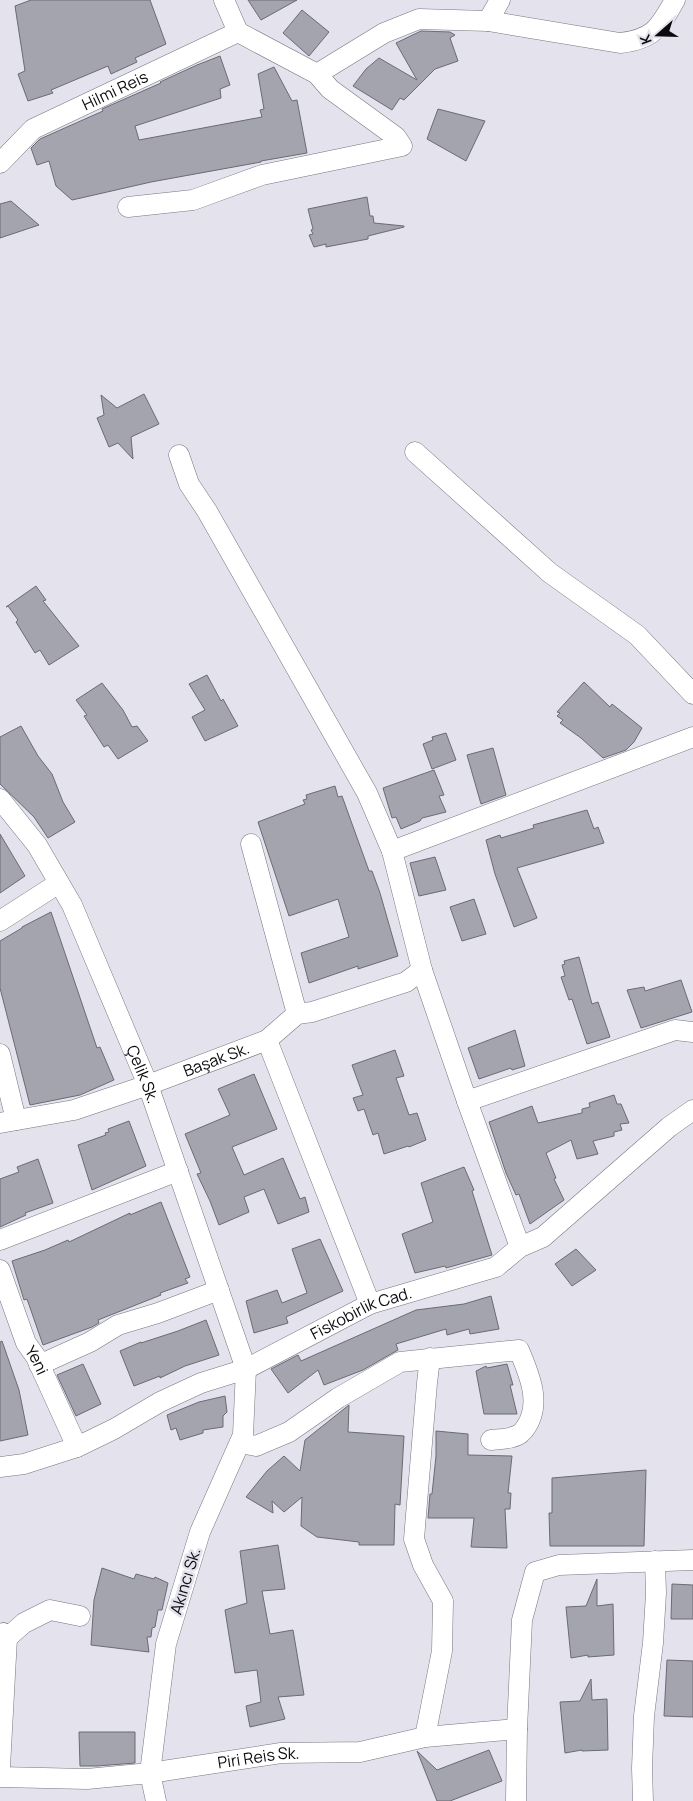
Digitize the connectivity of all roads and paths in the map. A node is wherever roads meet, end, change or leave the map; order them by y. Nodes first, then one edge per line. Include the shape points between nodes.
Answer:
1 (224, 0) edge
2 (500, 0) edge
3 (675, 0) edge
4 (488, 21) junction
5 (238, 32) junction
6 (316, 74) junction
7 (0, 163) edge
8 (128, 207) dead end
9 (415, 452) dead end
10 (179, 455) dead end
11 (693, 694) edge
12 (693, 737) edge
13 (0, 799) edge
14 (250, 844) dead end
15 (392, 851) junction
16 (59, 883) junction
17 (0, 921) edge
18 (422, 970) junction
19 (296, 1014) junction
20 (693, 1032) edge
21 (266, 1040) junction
22 (0, 1054) edge
23 (148, 1086) junction
24 (467, 1102) junction
25 (693, 1110) edge
26 (8, 1122) edge
27 (178, 1171) junction
28 (0, 1240) edge
29 (520, 1247) junction
30 (0, 1270) edge
31 (219, 1290) junction
32 (370, 1304) junction
33 (430, 1358) junction
34 (39, 1365) junction
35 (246, 1369) junction
36 (491, 1440) dead end
37 (240, 1443) junction
38 (77, 1447) junction
39 (0, 1467) edge
40 (693, 1560) edge
41 (655, 1562) junction
42 (80, 1616) dead end
43 (3, 1636) edge
44 (517, 1728) junction
45 (425, 1737) junction
46 (0, 1767) edge
47 (150, 1773) junction
48 (0, 1777) edge
49 (156, 1801) edge
50 (516, 1801) edge
51 (643, 1801) edge

1 - 5 street
2 - 4 street
3 - 4 street via 658,28 637,41 620,43
4 - 6 street via 419,19 384,33
5 - 6 street
5 - 7 street, Hilmi Reis via 34,129
6 - 8 street via 330,90 396,138 402,146 262,175 193,200
9 - 11 street via 550,573 636,634
10 - 15 street via 189,484 367,793
12 - 15 street
13 - 16 street, Çelik Sk. via 37,845
14 - 19 street
15 - 18 street
16 - 17 street
16 - 23 street, Çelik Sk. via 72,905
18 - 19 street via 406,982 312,1012
18 - 24 street
19 - 21 street, Başak Sk.
20 - 24 street via 674,1030
21 - 23 street, Başak Sk.
21 - 32 street
22 - 26 street
23 - 26 street, Başak Sk. via 74,1110
23 - 27 street, Çelik Sk.
24 - 29 street
25 - 29 street, Fiskobirlik Cad. via 669,1127 543,1237
27 - 28 street
27 - 31 street, Çelik Sk.
29 - 32 street, Fiskobirlik Cad. via 496,1267
30 - 34 street, Yeni via 26,1344
31 - 34 street via 118,1324 90,1342
31 - 35 street, Çelik Sk.
32 - 35 street, Fiskobirlik Cad.
33 - 36 street via 519,1350 534,1398 531,1419 522,1433
33 - 37 street via 400,1362 338,1398 289,1432 256,1446
33 - 45 street via 414,1539 423,1565 443,1601 443,1611 442,1651
34 - 38 street, Yeni
35 - 37 street, Akıncı Sk.
35 - 38 street, Fiskobirlik Cad. via 201,1383
37 - 47 street, Akıncı Sk. via 200,1532 166,1644
38 - 39 street, Fiskobirlik Cad. via 24,1464
40 - 41 street
41 - 44 street via 559,1565 535,1572 522,1620
41 - 51 street via 653,1644 644,1716
42 - 43 street via 50,1610
43 - 46 street
44 - 45 street, Piri Reis Sk.
44 - 50 street
45 - 47 street, Piri Reis Sk. via 360,1752 281,1753
47 - 48 street, Piri Reis Sk. via 88,1779
47 - 49 street, Akıncı Sk.

